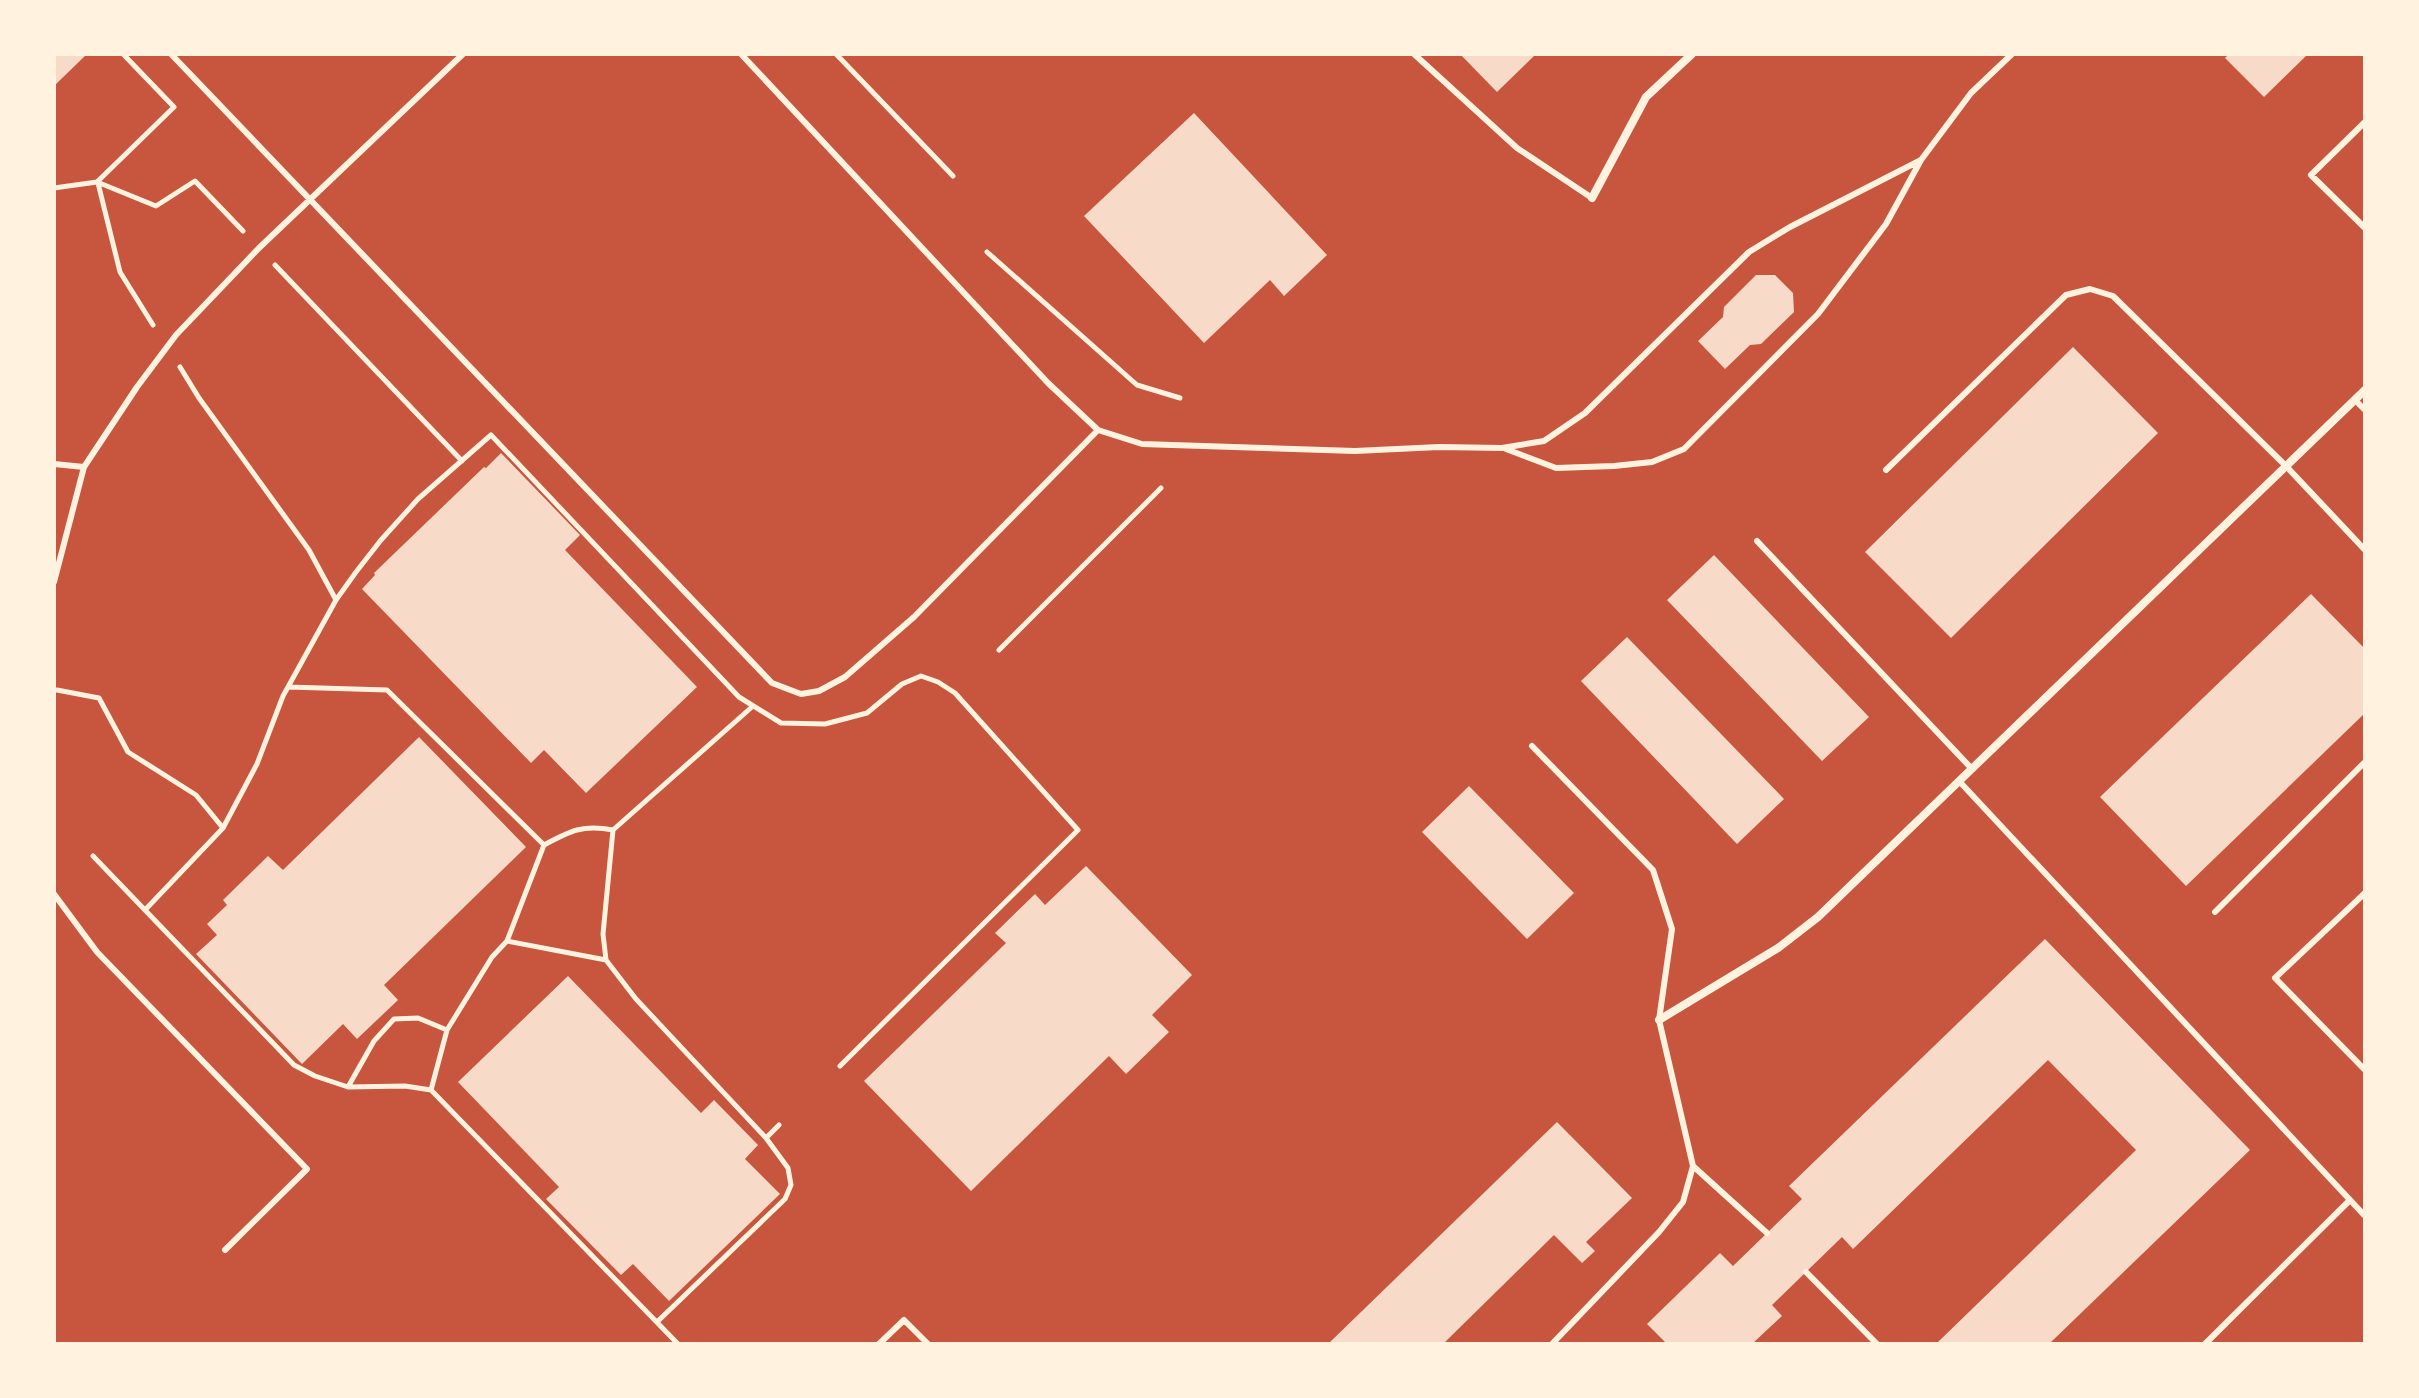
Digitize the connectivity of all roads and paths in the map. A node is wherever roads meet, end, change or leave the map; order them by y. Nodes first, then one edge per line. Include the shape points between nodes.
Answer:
1 (123, 54) edge
2 (171, 54) edge
3 (463, 54) edge
4 (741, 54) edge
5 (836, 54) edge
6 (1414, 54) edge
7 (1692, 54) edge
8 (2012, 54) edge
9 (2365, 122) edge
10 (1921, 160) junction
11 (953, 176) dead end
12 (97, 182) junction
13 (54, 188) edge
14 (1592, 198) joint
15 (310, 199) junction
16 (2365, 228) edge
17 (259, 248) junction
18 (987, 252) dead end
19 (167, 347) junction
20 (2365, 390) edge
21 (1180, 398) dead end
22 (2355, 400) junction
23 (2365, 410) edge
24 (1098, 430) junction
25 (1502, 448) junction
26 (462, 461) junction
27 (54, 464) edge
28 (2286, 466) junction
29 (84, 467) junction
30 (1886, 470) dead end
31 (1161, 488) dead end
32 (1757, 541) dead end
33 (2365, 550) edge
34 (54, 582) edge
35 (336, 600) junction
36 (999, 650) dead end
37 (288, 687) junction
38 (57, 690) dead end
39 (753, 706) junction
40 (1532, 746) dead end
41 (2365, 762) edge
42 (1972, 769) junction
43 (1959, 781) junction
44 (223, 828) junction
45 (613, 830) junction
46 (544, 845) junction
47 (93, 856) dead end
48 (2365, 893) edge
49 (54, 894) edge
50 (145, 910) junction
51 (2215, 912) dead end
52 (507, 941) junction
53 (606, 960) junction
54 (1659, 1020) junction
55 (447, 1030) junction
56 (840, 1066) dead end
57 (2365, 1070) edge
58 (348, 1087) junction
59 (431, 1090) junction
60 (779, 1125) dead end
61 (766, 1138) junction
62 (1693, 1166) junction
63 (2350, 1200) junction
64 (2365, 1216) edge
65 (1767, 1233) dead end
66 (225, 1250) dead end
67 (1806, 1272) dead end
68 (657, 1322) junction
69 (678, 1344) edge
70 (879, 1344) edge
71 (928, 1344) edge
72 (1552, 1344) edge
73 (1877, 1344) edge
74 (2205, 1344) edge

1 - 12 path via 174,107
2 - 15 lane
3 - 15 lane
4 - 24 lane
5 - 11 path
6 - 14 lane via 1517,148
7 - 14 street via 1646,97
8 - 10 lane via 1971,93
9 - 16 lane via 2311,175
10 - 25 lane via 1749,252 1585,413 1544,441
10 - 25 lane via 1886,224 1818,314 1684,449 1652,462 1556,468
12 - 13 path
12 - 17 path via 156,206 195,181
12 - 19 path via 120,272
15 - 17 lane
15 - 24 lane via 772,683 801,694 845,677 914,617
17 - 19 lane
17 - 26 path
18 - 21 path via 1137,385
19 - 29 lane
19 - 35 path via 309,550
20 - 22 street
22 - 23 lane
22 - 28 street
24 - 25 lane via 1142,444 1355,451
26 - 35 path via 418,499
26 - 39 path via 491,435
27 - 29 lane
28 - 30 lane via 2113,296 2090,289 2066,295
28 - 33 lane
28 - 42 street
29 - 34 lane
31 - 36 path
32 - 42 lane
35 - 37 path
37 - 44 path via 257,764
37 - 46 path via 387,690
38 - 44 path via 99,698 128,752 196,795
39 - 45 path
39 - 56 path via 781,723 825,724 867,713 902,684 921,676 938,682 955,693 1078,830
40 - 54 lane via 1653,870 1672,929
41 - 51 lane
42 - 43 street
43 - 54 street via 1818,917 1778,948
43 - 63 lane
44 - 50 path
45 - 46 path via 573,829
45 - 53 path via 603,934
46 - 52 path
47 - 50 path
48 - 57 lane via 2275,978
49 - 66 lane via 97,952 307,1169
50 - 58 path via 294,1065
52 - 53 path
52 - 55 path
53 - 61 path
54 - 62 lane
55 - 58 path via 418,1018 394,1019 374,1041
55 - 59 path
58 - 59 path
59 - 68 path
60 - 61 path
61 - 68 path via 788,1168 791,1185 785,1199
62 - 65 lane
62 - 72 lane via 1683,1202
63 - 64 lane
63 - 74 lane
67 - 73 lane
68 - 69 path
70 - 71 lane via 904,1320

